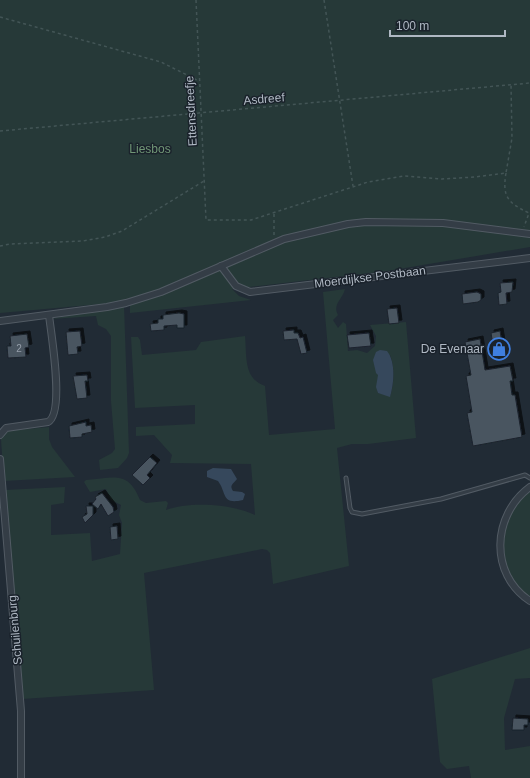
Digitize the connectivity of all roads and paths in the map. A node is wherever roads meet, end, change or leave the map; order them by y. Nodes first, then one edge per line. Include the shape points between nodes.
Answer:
1 (196, 0) edge
2 (324, 0) edge
3 (0, 17) edge
4 (199, 81) junction
5 (530, 82) edge
6 (511, 84) junction
7 (340, 101) junction
8 (200, 114) junction
9 (0, 131) edge
10 (506, 173) junction
11 (204, 181) junction
12 (353, 187) junction
13 (274, 213) junction
14 (530, 225) edge
15 (530, 234) edge
16 (274, 243) junction
17 (0, 246) edge
18 (530, 258) edge
19 (221, 266) junction
20 (49, 315) junction
21 (0, 321) edge
22 (0, 435) edge
23 (0, 459) edge
24 (346, 478) dead end
25 (530, 478) edge
26 (530, 487) edge
27 (530, 600) edge
28 (21, 778) edge

1 - 4 path, Ettensdreefje
2 - 7 path
3 - 4 path via 161,62
4 - 8 path, Ettensdreefje
5 - 6 path, Asdreef
6 - 7 path, Asdreef
6 - 10 path via 512,138
7 - 8 path, Asdreef
7 - 12 path
8 - 9 path, Asdreef
8 - 11 path, Ettensdreefje
10 - 12 path via 475,178 442,179 404,176
10 - 14 path via 504,183 509,201 529,213 525,224
11 - 13 path, Ettensdreefje via 206,220 251,220
11 - 17 path via 122,231 105,237
12 - 13 path
13 - 16 path
15 - 16 street via 443,222 366,222
16 - 19 street
18 - 19 street, Moerdijkse Postbaan via 250,292 236,286
19 - 20 street via 161,292 126,303
20 - 21 street
20 - 22 street via 55,364 55,414 48,422 6,428
23 - 28 street, Schuilenburg via 21,711
24 - 25 lane via 350,508 352,512 362,514 440,499 525,475
26 - 27 street via 515,500 506,514 499,544 505,571 522,595

